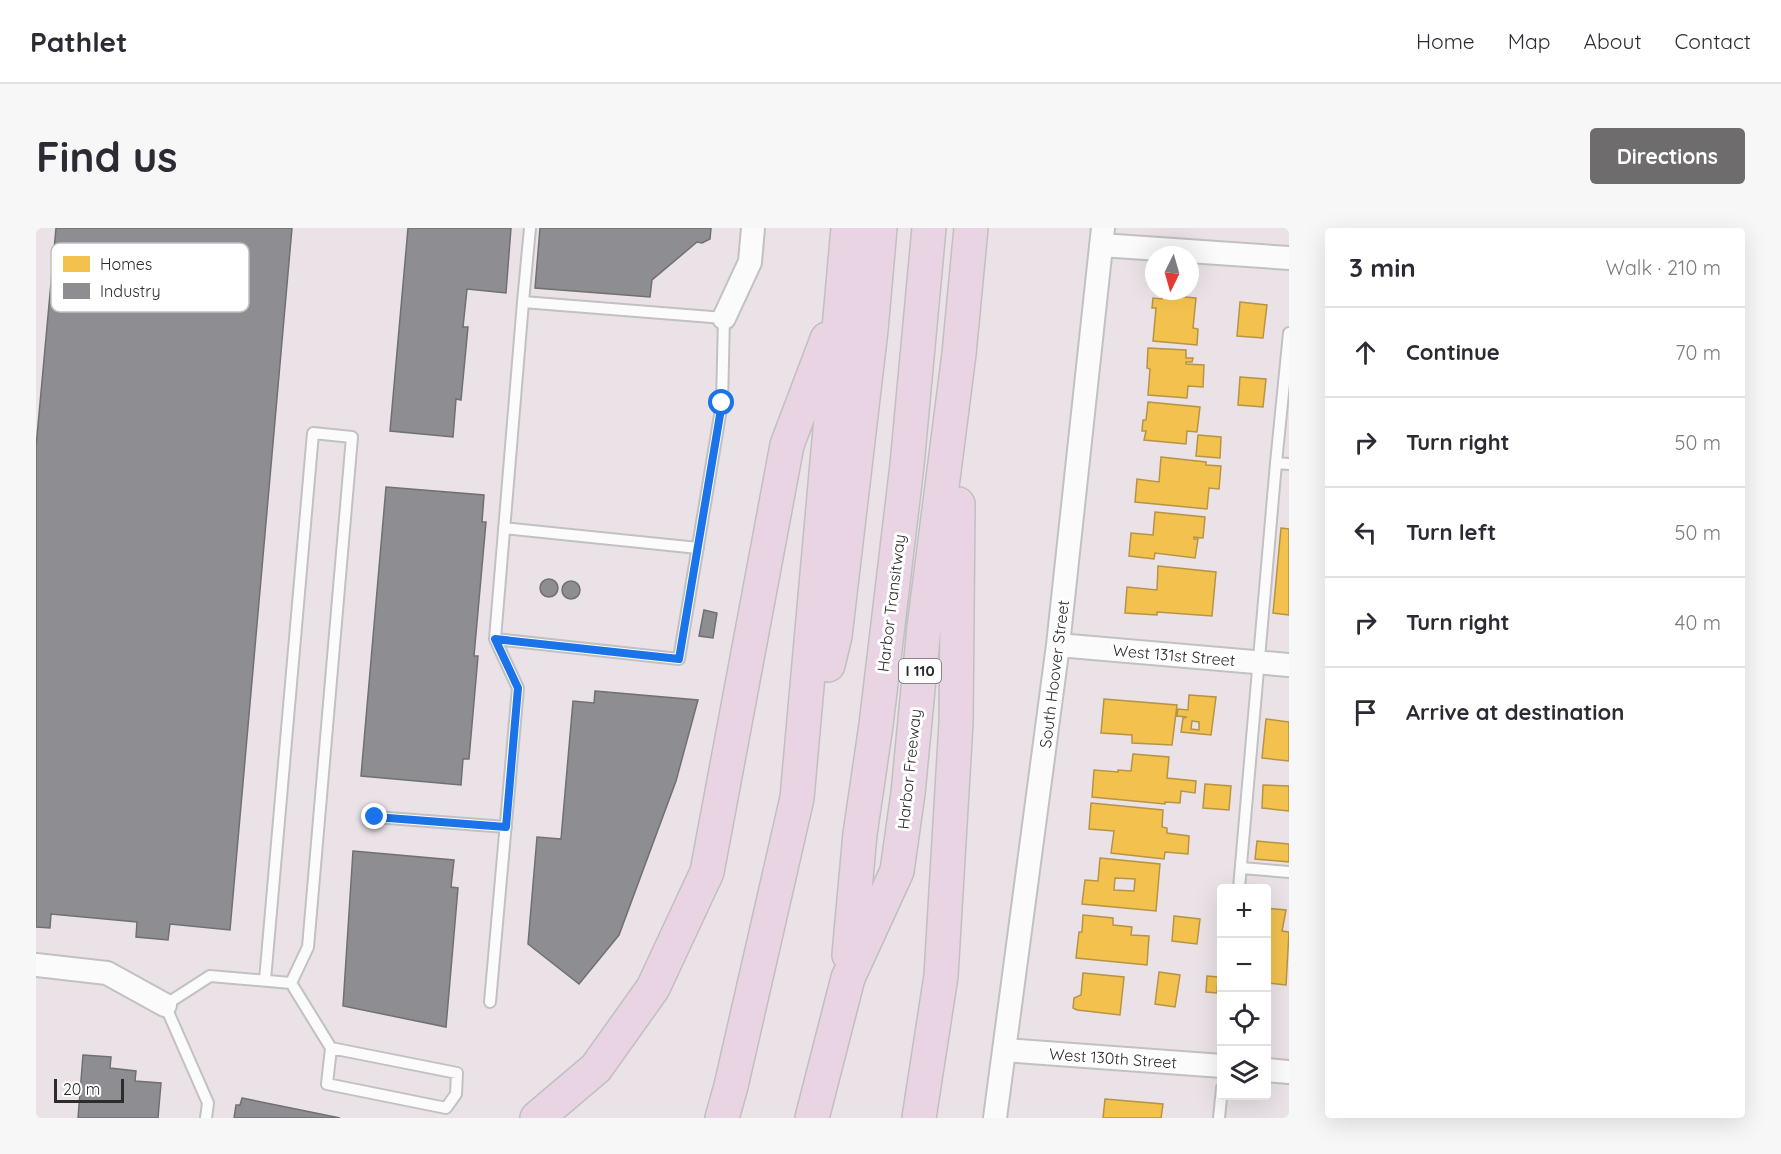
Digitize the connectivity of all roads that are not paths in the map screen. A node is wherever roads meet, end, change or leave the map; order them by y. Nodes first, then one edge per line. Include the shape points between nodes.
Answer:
1 (530, 228) edge
2 (753, 228) edge
3 (848, 228) edge
4 (880, 228) edge
5 (929, 228) edge
6 (971, 228) edge
7 (1102, 236) edge
8 (1289, 258) edge
9 (842, 301) junction
10 (524, 302) junction
11 (724, 318) junction
12 (1289, 333) edge
13 (959, 354) junction
14 (1276, 463) junction
15 (1289, 464) edge
16 (504, 528) junction
17 (698, 548) junction
18 (495, 639) junction
19 (1058, 645) junction
20 (1259, 663) junction
21 (1289, 666) edge
22 (797, 798) junction
23 (375, 817) dead end
24 (506, 827) junction
25 (1241, 868) junction
26 (1289, 872) edge
27 (1239, 884) edge
28 (36, 965) edge
29 (848, 978) junction
30 (265, 980) junction
31 (291, 983) junction
32 (490, 1002) dead end
33 (165, 1005) junction
34 (331, 1048) junction
35 (1004, 1050) junction
36 (1217, 1066) edge
37 (1271, 1070) edge
38 (1289, 1072) edge
39 (1220, 1100) edge
40 (207, 1118) edge
41 (537, 1118) edge
42 (722, 1118) edge
43 (812, 1118) edge
44 (919, 1118) edge
45 (995, 1118) edge
46 (1219, 1118) edge

1 - 10 lane
2 - 11 street via 750,262
3 - 9 highway
4 - 22 highway via 835,636
5 - 29 highway, Harbor Transitway via 908,465 860,834
6 - 13 highway, Harbor Freeway / I 110
7 - 8 street
7 - 19 street, South Hoover Street
9 - 22 highway
9 - 41 highway via 787,445 707,872 653,988 596,1068
10 - 11 lane
10 - 16 lane
11 - 17 lane via 722,403
12 - 14 lane
13 - 29 highway, Harbor Freeway / I 110 via 897,871
13 - 44 highway via 956,723 941,976
14 - 15 lane
14 - 20 lane
16 - 17 lane
16 - 18 lane
17 - 18 lane via 679,659
18 - 24 lane via 518,688
19 - 20 street, West 131st Street
19 - 35 street, South Hoover Street
20 - 21 street, West 131st Street
20 - 25 lane
22 - 42 highway
23 - 24 lane
24 - 32 lane
25 - 26 lane
25 - 27 lane
28 - 33 street via 107,973
29 - 43 highway, Harbor Freeway / I 110
30 - 31 lane
30 - 31 lane via 313,433 352,437 308,947
30 - 33 lane via 210,976
31 - 34 lane
33 - 40 lane via 208,1103
34 - 34 lane via 327,1084 446,1108 456,1094 457,1073
35 - 36 street, West 130th Street
35 - 45 street, South Hoover Street
37 - 38 street
39 - 46 lane

